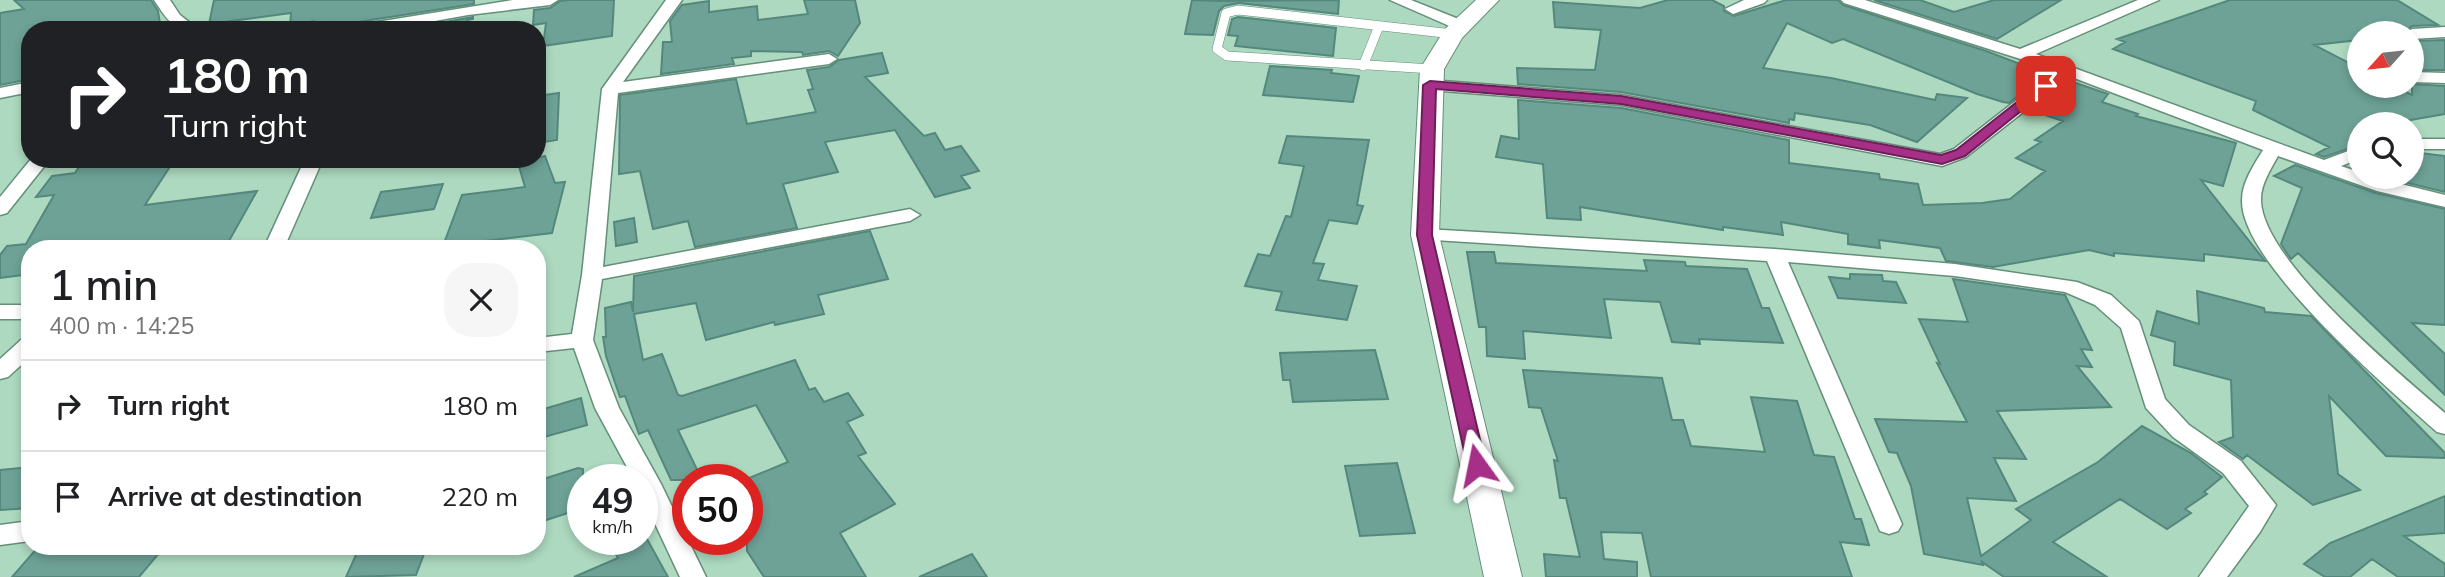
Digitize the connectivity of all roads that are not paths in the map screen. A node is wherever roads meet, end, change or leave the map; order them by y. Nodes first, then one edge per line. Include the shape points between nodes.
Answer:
1 (162, 0) edge
2 (550, 0) edge
3 (674, 0) edge
4 (1398, 0) edge
5 (1488, 0) edge
6 (1759, 0) edge
7 (1849, 0) edge
8 (2151, 0) edge
9 (1733, 9) dead end
10 (178, 21) edge
11 (408, 21) edge
12 (1380, 26) junction
13 (1457, 30) junction
14 (2445, 32) edge
15 (2424, 33) edge
16 (2022, 54) junction
17 (829, 59) dead end
18 (1363, 66) junction
19 (2067, 69) junction
20 (1431, 77) junction
21 (2424, 77) edge
22 (2445, 78) edge
23 (21, 89) edge
24 (610, 89) junction
25 (0, 93) edge
26 (2424, 144) edge
27 (2445, 144) edge
28 (2273, 148) junction
29 (2347, 157) edge
30 (2325, 166) junction
31 (34, 168) edge
32 (309, 168) edge
33 (2445, 201) edge
34 (0, 209) edge
35 (910, 215) dead end
36 (1425, 235) junction
37 (278, 240) edge
38 (1776, 255) junction
39 (592, 275) junction
40 (0, 312) edge
41 (21, 312) edge
42 (582, 340) junction
43 (546, 344) edge
44 (21, 352) edge
45 (0, 372) edge
46 (2445, 426) edge
47 (1889, 524) dead end
48 (21, 532) edge
49 (0, 535) edge
50 (693, 577) edge
51 (1503, 577) edge
52 (2212, 577) edge

1 - 10 street
2 - 11 street
3 - 24 street
4 - 13 street
5 - 13 main road
6 - 9 street
7 - 16 street
8 - 16 street
12 - 13 lane
12 - 18 lane
12 - 18 lane via 1230,10 1217,49 1227,56
13 - 20 main road
14 - 15 street
16 - 19 street
17 - 24 street
18 - 20 lane
19 - 20 street via 1961,153 1942,160 1621,100
19 - 28 street
20 - 36 main road
21 - 22 street
23 - 25 street
24 - 39 street
26 - 27 street
28 - 30 street
28 - 46 street via 2259,172 2250,203 2263,239 2347,338
29 - 30 street
30 - 33 street
31 - 34 street
32 - 37 street
35 - 39 street
36 - 38 street
36 - 51 main road
38 - 47 street
38 - 52 street via 2020,278 2070,286 2103,300 2131,326 2154,402 2182,431 2232,467 2263,505
39 - 42 street
40 - 41 street
42 - 43 street
42 - 50 street via 607,408
44 - 45 street
48 - 49 street

